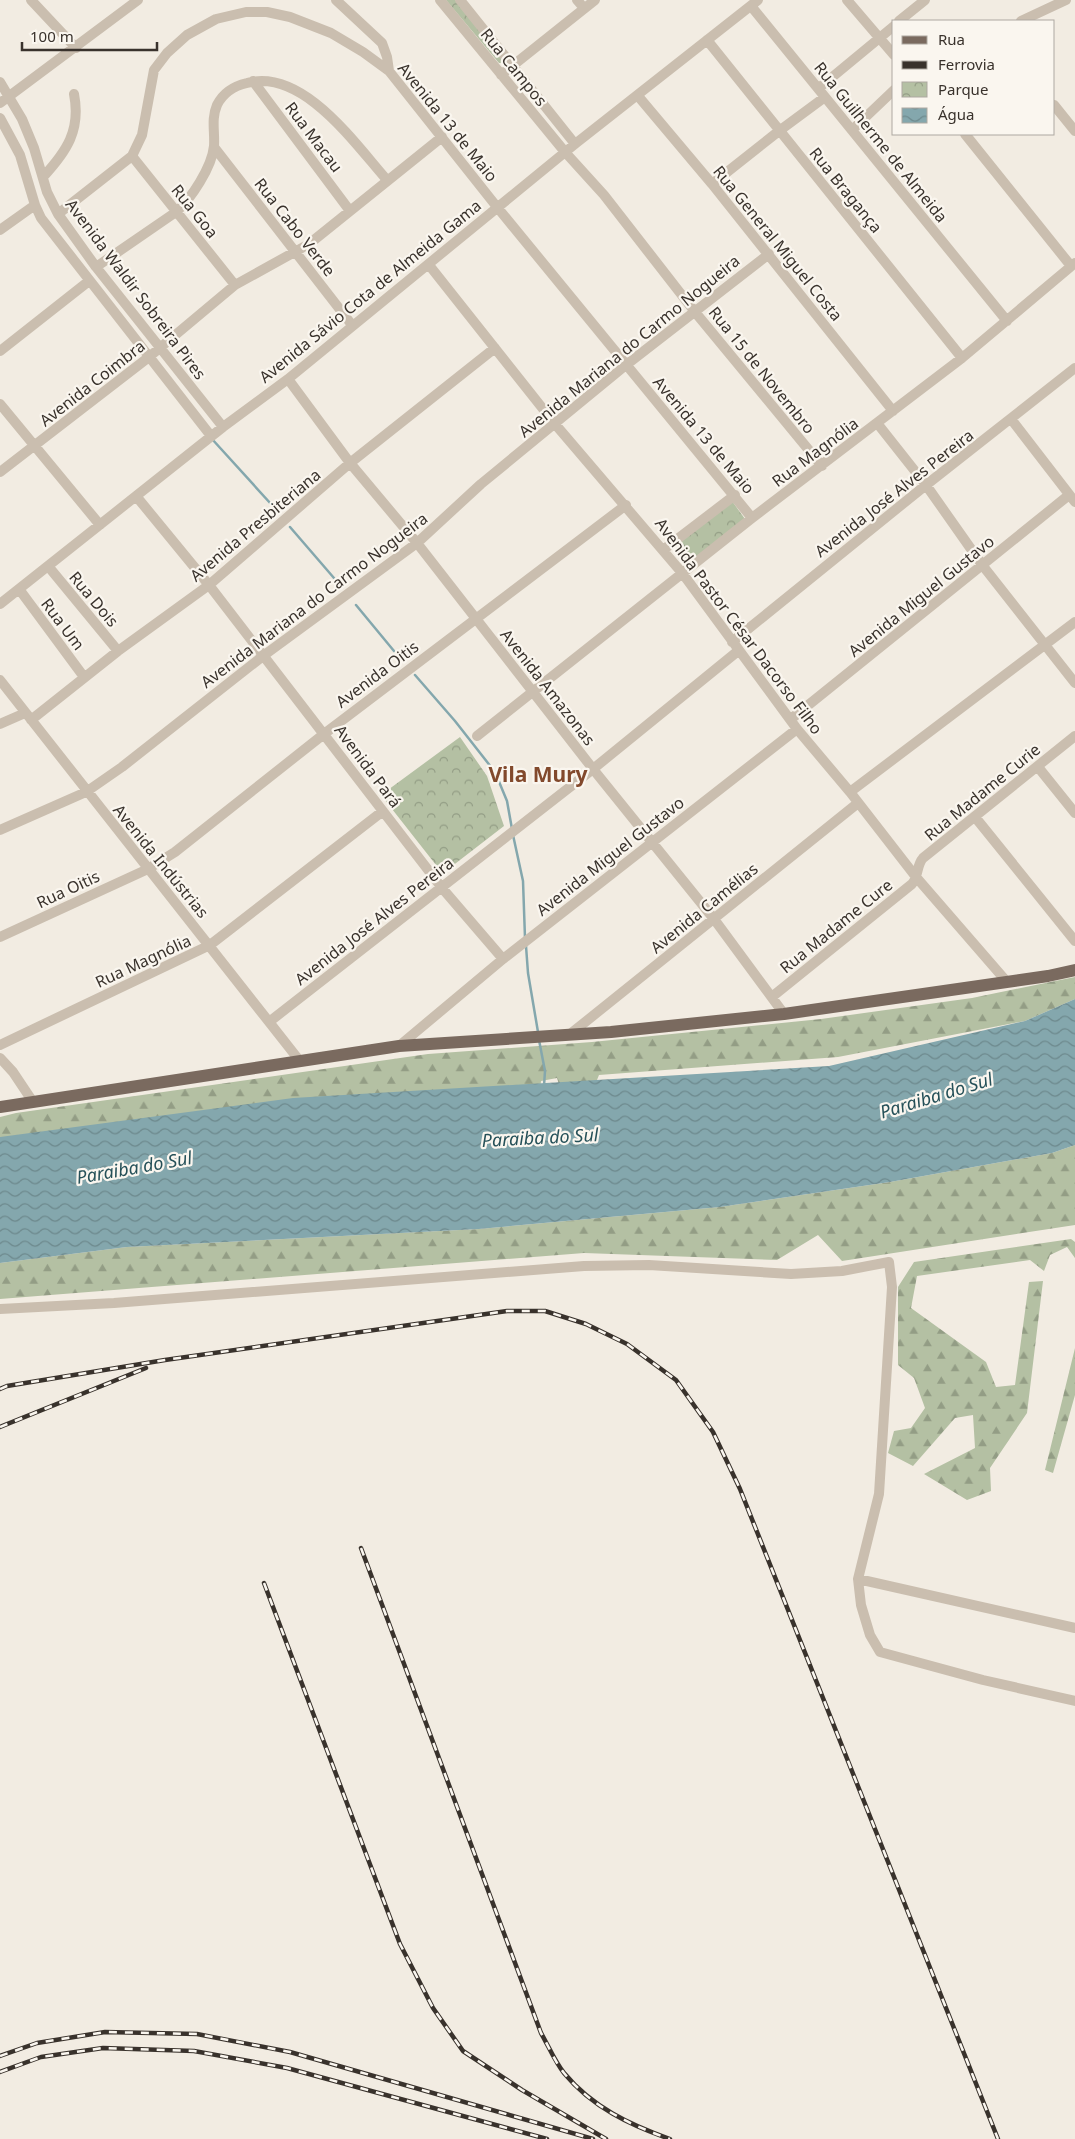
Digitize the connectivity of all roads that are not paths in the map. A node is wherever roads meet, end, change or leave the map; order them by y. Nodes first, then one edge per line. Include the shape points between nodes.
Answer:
1 (32, 0) edge
2 (138, 0) edge
3 (336, 0) edge
4 (440, 0) edge
5 (460, 0) edge
6 (594, 0) edge
7 (847, 0) edge
8 (925, 0) edge
9 (1066, 0) edge
10 (755, 3) edge
11 (581, 4) edge
12 (900, 20) edge
13 (1023, 20) edge
14 (892, 28) edge
15 (878, 38) junction
16 (707, 40) junction
17 (76, 48) junction
18 (892, 53) edge
19 (513, 65) junction
20 (389, 71) junction
21 (501, 75) junction
22 (253, 81) junction
23 (0, 82) edge
24 (892, 92) edge
25 (822, 93) junction
26 (74, 94) dead end
27 (10, 96) junction
28 (638, 96) junction
29 (0, 104) edge
30 (1055, 106) edge
31 (0, 118) edge
32 (852, 130) junction
33 (779, 131) junction
34 (1075, 131) edge
35 (966, 135) edge
36 (442, 137) junction
37 (575, 144) junction
38 (214, 147) junction
39 (565, 152) junction
40 (132, 156) junction
41 (43, 177) junction
42 (387, 180) junction
43 (712, 184) junction
44 (35, 205) junction
45 (498, 207) junction
46 (350, 211) junction
47 (176, 212) junction
48 (58, 214) junction
49 (0, 230) edge
50 (297, 252) junction
51 (769, 254) junction
52 (1073, 264) edge
53 (429, 265) junction
54 (96, 267) junction
55 (89, 281) junction
56 (235, 285) junction
57 (695, 312) junction
58 (1007, 321) junction
59 (352, 325) junction
60 (161, 348) junction
61 (495, 348) junction
62 (0, 351) edge
63 (149, 357) junction
64 (962, 358) junction
65 (626, 365) junction
66 (1075, 368) edge
67 (288, 379) junction
68 (0, 404) edge
69 (893, 411) junction
70 (1011, 420) junction
71 (877, 423) junction
72 (555, 424) junction
73 (223, 427) junction
74 (211, 436) junction
75 (34, 447) junction
76 (350, 463) junction
77 (822, 466) junction
78 (0, 472) edge
79 (926, 485) junction
80 (735, 495) junction
81 (136, 496) junction
82 (1072, 499) edge
83 (626, 505) junction
84 (752, 518) junction
85 (100, 524) junction
86 (417, 543) junction
87 (663, 550) junction
88 (48, 566) junction
89 (983, 566) junction
90 (684, 574) junction
91 (210, 585) junction
92 (19, 589) junction
93 (0, 604) edge
94 (477, 619) junction
95 (1075, 622) edge
96 (732, 642) junction
97 (1045, 643) junction
98 (118, 651) junction
99 (738, 651) junction
100 (263, 656) junction
101 (84, 677) junction
102 (0, 680) edge
103 (1075, 683) edge
104 (532, 692) junction
105 (28, 716) junction
106 (791, 720) junction
107 (0, 724) edge
108 (797, 730) junction
109 (324, 734) junction
110 (477, 736) dead end
111 (1075, 736) edge
112 (1038, 767) junction
113 (593, 769) junction
114 (86, 792) junction
115 (850, 792) junction
116 (858, 803) junction
117 (383, 811) junction
118 (1075, 813) edge
119 (975, 817) junction
120 (0, 830) edge
121 (652, 842) junction
122 (148, 869) junction
123 (916, 877) junction
124 (442, 888) junction
125 (714, 919) junction
126 (0, 936) edge
127 (1075, 941) edge
128 (210, 945) junction
129 (504, 959) junction
130 (1075, 970) edge
131 (1007, 982) junction
132 (773, 996) junction
133 (784, 1014) junction
134 (269, 1022) junction
135 (569, 1035) junction
136 (0, 1045) edge
137 (399, 1046) junction
138 (0, 1058) edge
139 (299, 1060) junction
140 (33, 1102) junction
141 (0, 1107) edge
142 (0, 1309) edge
143 (858, 1579) junction
144 (1075, 1628) edge
145 (1075, 1701) edge

1 - 17 street
2 - 17 street
3 - 20 street via 382,43
4 - 21 street, Rua Campos
5 - 19 street, Rua Campos
6 - 11 street
7 - 15 street
8 - 12 street
9 - 13 street
10 - 16 street, Avenida Sávio Cota de Almeida Gama
10 - 25 street, Rua Guilherme de Almeida
11 - 19 street
14 - 15 street
15 - 18 street
15 - 25 street
16 - 28 street, Avenida Sávio Cota de Almeida Gama
16 - 33 street, Rua Bragança
17 - 27 street
19 - 21 street
19 - 37 street, Rua Campos
20 - 36 street, Avenida 13 de Maio
20 - 40 street, Avenida 13 de Maio via 332,33 290,17 246,12 216,19 187,35 154,70 142,135
21 - 39 street, Rua Campos
22 - 38 street via 238,85 217,105 213,119
22 - 42 street via 280,83 308,98 337,124
22 - 46 street, Rua Macau
23 - 27 street, Avenida Waldir Sobreira Pires
24 - 32 street
25 - 32 street, Rua Guilherme de Almeida
25 - 33 street
26 - 41 street via 76,124 59,158
27 - 29 street
27 - 41 street, Avenida Waldir Sobreira Pires via 25,126
28 - 37 street, Avenida Sávio Cota de Almeida Gama
28 - 43 street, Rua General Miguel Costa
30 - 34 street
31 - 44 street, Avenida Waldir Sobreira Pires via 24,165
32 - 58 street, Rua Guilherme de Almeida
33 - 43 street
33 - 64 street, Rua Bragança
35 - 52 street
36 - 42 street, Avenida Coimbra
36 - 45 street, Avenida 13 de Maio
37 - 39 street, Avenida Sávio Cota de Almeida Gama
38 - 47 street via 192,194
38 - 50 street, Rua Cabo Verde
39 - 45 street, Avenida Sávio Cota de Almeida Gama
39 - 57 street, Rua 15 de Novembro via 604,195
40 - 47 street, Rua Goa
40 - 48 street, Avenida 13 de Maio
41 - 48 street, Avenida Waldir Sobreira Pires
42 - 46 street, Avenida Coimbra
43 - 51 street, Rua General Miguel Costa
44 - 49 street
44 - 55 street, Avenida Waldir Sobreira Pires via 50,232
45 - 53 street, Avenida Sávio Cota de Almeida Gama
45 - 65 street, Avenida 13 de Maio
46 - 50 street, Avenida Coimbra
47 - 54 street
47 - 56 street, Rua Goa
48 - 54 street, Avenida Waldir Sobreira Pires
50 - 56 street, Avenida Coimbra
50 - 59 street, Rua Cabo Verde
51 - 57 street, Avenida Mariana do Carmo Nogueira
51 - 69 street, Rua General Miguel Costa
52 - 58 street, Rua Magnólia
53 - 59 street, Avenida Sávio Cota de Almeida Gama
53 - 61 street, Avenida Pastor César Dacorso Filho
54 - 60 street, Avenida Waldir Sobreira Pires
55 - 62 street
55 - 63 street, Avenida Waldir Sobreira Pires
56 - 60 street, Avenida Coimbra
57 - 65 street, Avenida Mariana do Carmo Nogueira
57 - 77 street, Rua 15 de Novembro
58 - 64 street, Rua Magnólia
59 - 67 street, Avenida Sávio Cota de Almeida Gama
60 - 63 street, Avenida Coimbra
60 - 73 street, Avenida Waldir Sobreira Pires
61 - 72 street, Avenida Pastor César Dacorso Filho
61 - 76 street, Avenida Presbiteriana
63 - 74 street, Avenida Waldir Sobreira Pires
63 - 75 street, Avenida Coimbra
64 - 69 street, Rua Magnólia
65 - 72 street, Avenida Mariana do Carmo Nogueira
65 - 80 street, Avenida 13 de Maio
66 - 70 street, Avenida José Alves Pereira
67 - 73 street, Avenida Sávio Cota de Almeida Gama
67 - 76 street, Avenida Amazonas
68 - 75 street
69 - 71 street, Rua Magnólia
70 - 79 street, Avenida José Alves Pereira
70 - 82 street
71 - 77 street, Rua Magnólia
71 - 79 street
72 - 83 street, Avenida Pastor César Dacorso Filho
72 - 86 street, Avenida Mariana do Carmo Nogueira via 481,484
73 - 74 street, Avenida Sávio Cota de Almeida Gama
74 - 81 street, Avenida Sávio Cota de Almeida Gama
75 - 78 street, Avenida Coimbra
75 - 85 street
76 - 86 street, Avenida Amazonas
76 - 91 street, Avenida Presbiteriana
77 - 84 street, Rua Magnólia
79 - 89 street
79 - 96 street, Avenida José Alves Pereira
80 - 84 street, Avenida 13 de Maio
80 - 87 street
81 - 85 street, Avenida Sávio Cota de Almeida Gama
81 - 91 street, Avenida Pará
82 - 89 street, Avenida Miguel Gustavo
83 - 87 street, Avenida Pastor César Dacorso Filho
83 - 94 street, Avenida Oitis
84 - 90 street, Rua Magnólia
85 - 88 street, Avenida Sávio Cota de Almeida Gama
86 - 94 street, Avenida Amazonas
86 - 100 street, Avenida Mariana do Carmo Nogueira
87 - 90 street, Avenida Pastor César Dacorso Filho
88 - 92 street, Avenida Sávio Cota de Almeida Gama
88 - 98 street, Rua Dois
89 - 97 street
89 - 106 street, Avenida Miguel Gustavo
90 - 96 street, Avenida Pastor César Dacorso Filho
90 - 104 street, Rua Magnólia
91 - 98 street, Avenida Presbiteriana
91 - 100 street, Avenida Pará
92 - 93 street, Avenida Sávio Cota de Almeida Gama
92 - 101 street, Rua Um
94 - 104 street, Avenida Amazonas
94 - 109 street, Avenida Oitis
95 - 97 street
96 - 99 street, Avenida Pastor César Dacorso Filho
97 - 103 street
97 - 115 street
98 - 101 street, Avenida Presbiteriana
99 - 106 street, Avenida Pastor César Dacorso Filho
99 - 113 street
100 - 109 street, Avenida Pará
100 - 114 street, Avenida Mariana do Carmo Nogueira
101 - 105 street, Avenida Presbiteriana
102 - 105 street, Avenida Indústrias
104 - 110 street, Rua Magnólia
104 - 113 street, Avenida Amazonas
105 - 107 street, Avenida Presbiteriana
105 - 114 street, Avenida Indústrias
106 - 108 street, Avenida Pastor César Dacorso Filho
108 - 115 street, Avenida Pastor César Dacorso Filho
108 - 121 street, Avenida Miguel Gustavo
109 - 117 street, Avenida Pará
109 - 122 street, Avenida Oitis
111 - 112 street, Rua Madame Curie
112 - 118 street
112 - 119 street, Rua Madame Curie
113 - 121 street, Avenida Amazonas
113 - 124 street, Avenida José Alves Pereira
114 - 120 street, Avenida Mariana do Carmo Nogueira
114 - 122 street, Avenida Indústrias
115 - 116 street, Avenida Pastor César Dacorso Filho
116 - 123 street, Avenida Pastor César Dacorso Filho
116 - 125 street, Avenida Camélias
117 - 124 street, Avenida Pará
117 - 128 street, Rua Magnólia
119 - 123 street, Rua Madame Curie via 921,860
119 - 127 street
121 - 125 street, Avenida Amazonas
121 - 129 street, Avenida Miguel Gustavo
122 - 126 street, Rua Oitis
122 - 128 street, Avenida Indústrias
123 - 131 street, Avenida Pastor César Dacorso Filho
123 - 132 street, Rua Madame Cure via 912,884
124 - 129 street, Avenida Pará
124 - 134 street, Avenida José Alves Pereira
125 - 132 street, Avenida Amazonas
125 - 135 street, Avenida Camélias
128 - 134 street, Avenida Indústrias
128 - 136 street, Rua Magnólia
129 - 137 street
130 - 131 main road
131 - 133 main road
132 - 133 street, Avenida Amazonas
133 - 135 main road
134 - 139 street, Avenida Indústrias
135 - 137 main road
137 - 139 main road
138 - 140 street
139 - 140 main road
140 - 141 main road
142 - 143 street via 584,1266 649,1265 790,1274 842,1271 889,1262 892,1288 880,1494
143 - 144 street
143 - 145 street via 861,1605 870,1635 880,1652

